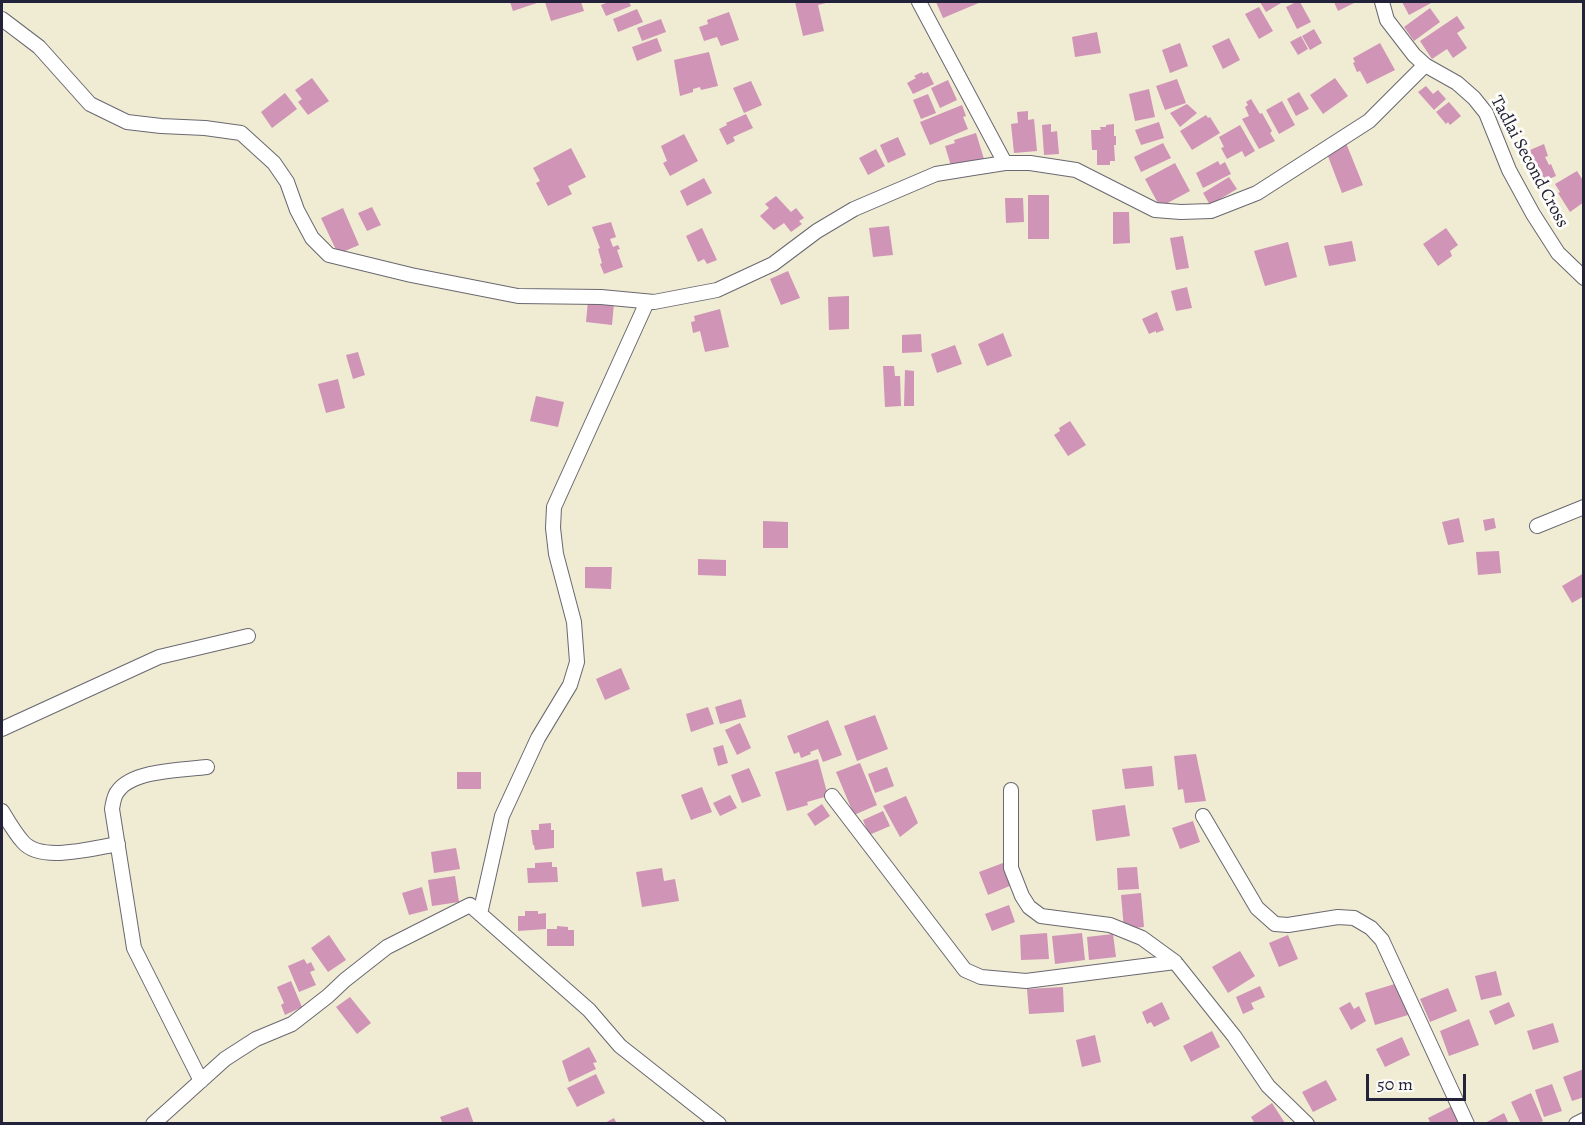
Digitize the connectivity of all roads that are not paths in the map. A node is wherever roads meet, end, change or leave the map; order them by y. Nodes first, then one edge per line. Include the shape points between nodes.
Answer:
1 (919, 2) edge
2 (1382, 2) edge
3 (2, 19) edge
4 (1425, 65) junction
5 (1005, 163) junction
6 (1584, 278) edge
7 (647, 302) junction
8 (1584, 507) edge
9 (1537, 526) dead end
10 (248, 636) dead end
11 (2, 729) edge
12 (207, 767) dead end
13 (1011, 789) dead end
14 (832, 796) dead end
15 (2, 811) edge
16 (1203, 816) dead end
17 (118, 844) junction
18 (480, 914) junction
19 (1175, 962) junction
20 (201, 1081) junction
21 (1584, 1120) edge
22 (153, 1124) edge
23 (719, 1124) edge
24 (1307, 1124) edge
25 (1467, 1124) edge
26 (1576, 1124) edge

1 - 5 street
2 - 4 street, Tadlai Second Cross via 1388,20
3 - 7 street via 39,47 90,104 127,122 241,133 274,163 287,182 312,238 329,255 518,296
4 - 5 street via 1369,121 1257,193 1211,211 1155,210 1076,170
4 - 6 street, Tadlai Second Cross via 1457,83 1486,113 1509,170 1533,214 1558,253
5 - 7 street via 936,174 854,209 773,264 717,290
7 - 18 street via 554,507 556,554 574,622 577,662 570,685 538,738 502,816
8 - 9 street
10 - 11 street via 159,657
12 - 17 street via 143,775 126,782 116,792 112,808
13 - 19 street via 1011,868 1029,907 1041,915 1110,925 1142,938
14 - 19 street via 965,970 981,977 1026,981
15 - 17 street via 24,843 35,851 66,852
16 - 25 street via 1257,908 1275,924 1354,918 1382,940
17 - 20 street via 134,948
18 - 20 street via 470,905 387,947 292,1024 255,1039
18 - 23 street via 589,1010 620,1046
19 - 24 street via 1268,1086
20 - 22 street
21 - 26 street

